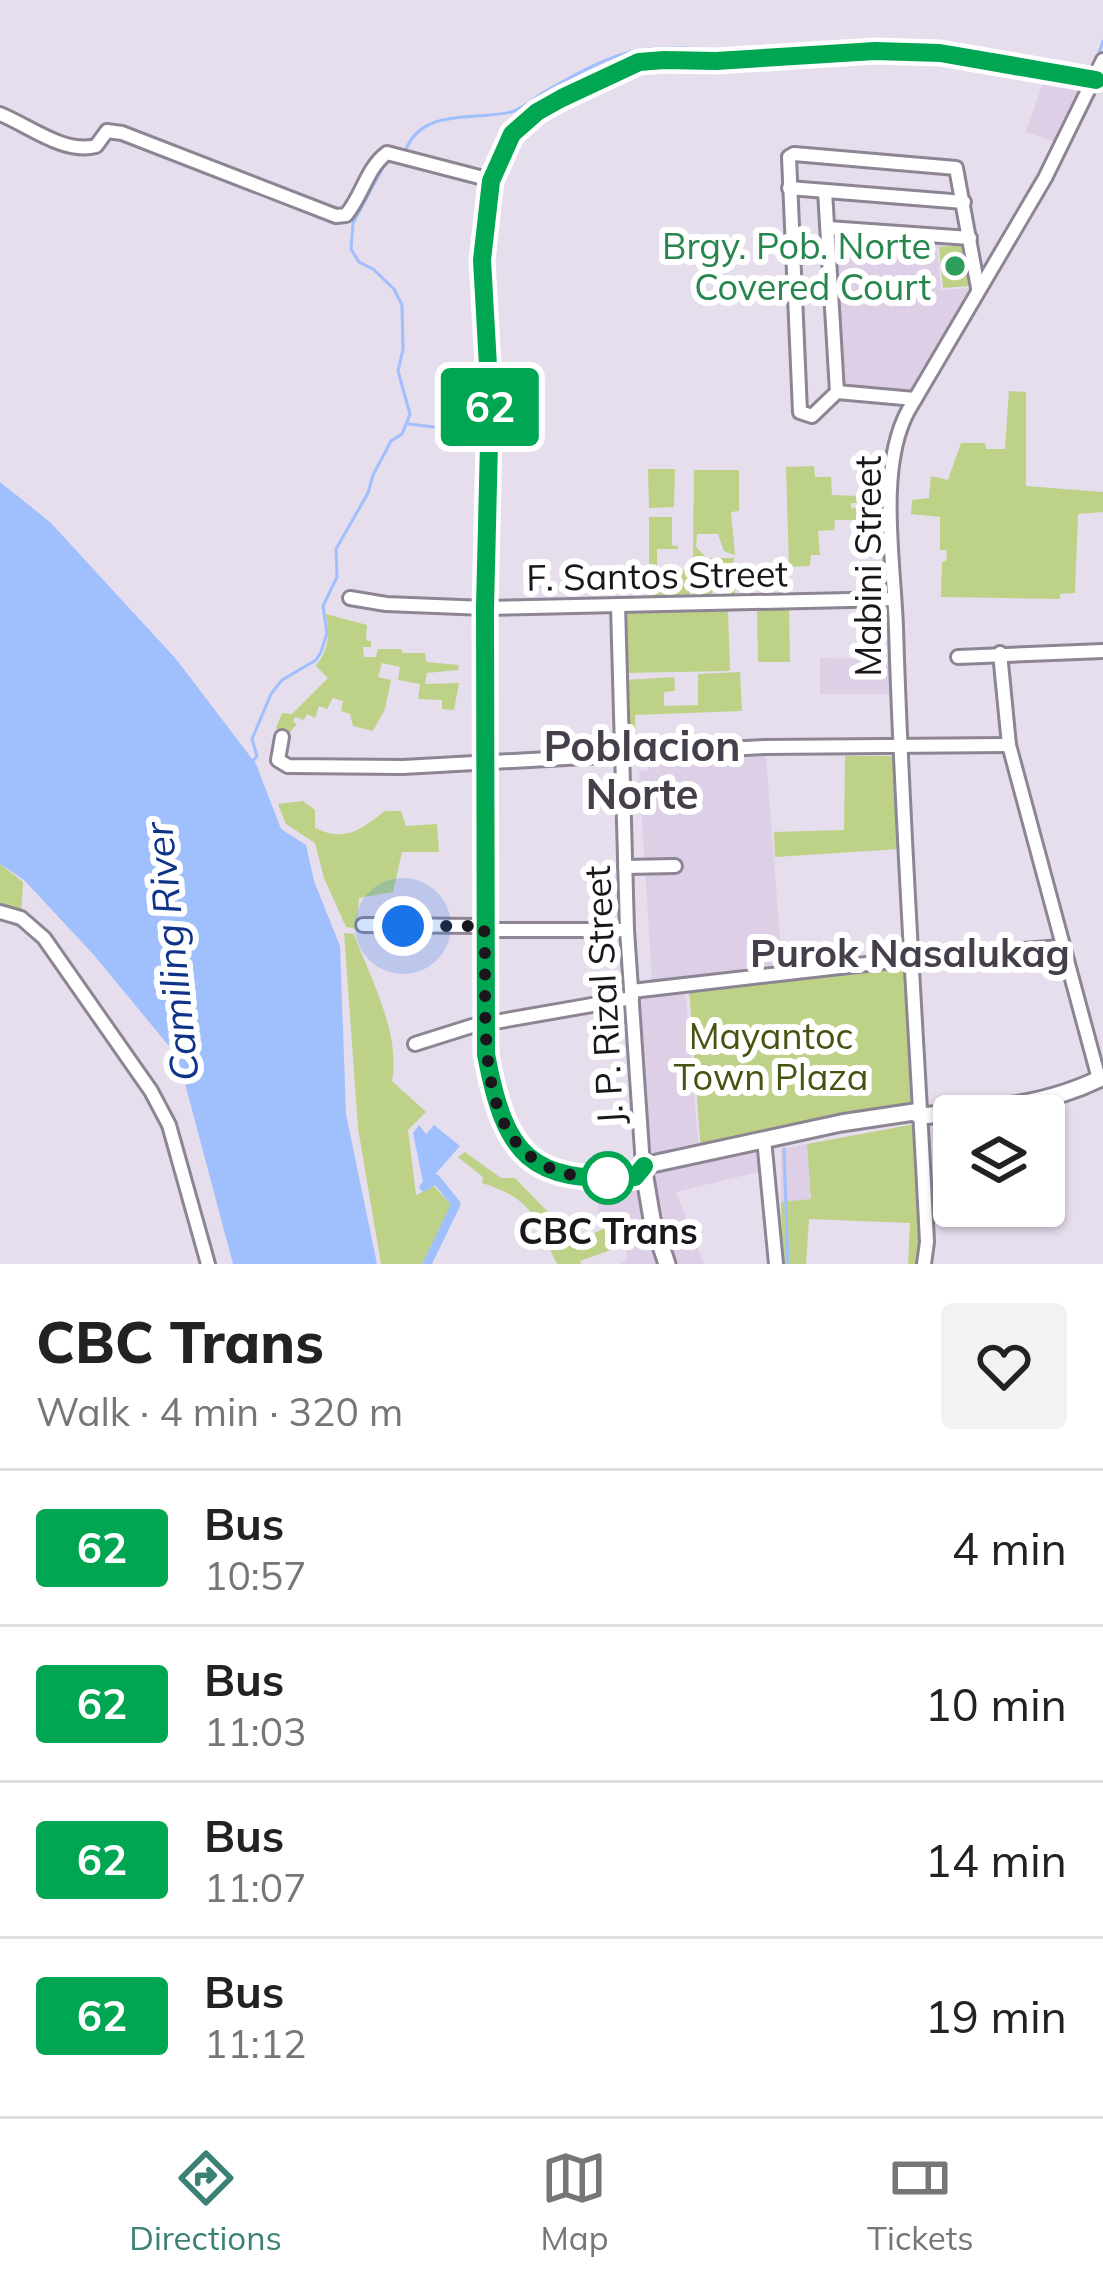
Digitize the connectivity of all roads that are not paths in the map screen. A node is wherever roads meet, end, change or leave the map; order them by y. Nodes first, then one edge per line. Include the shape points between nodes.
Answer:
1 (1100, 70) edge
2 (0, 114) edge
3 (491, 181) junction
4 (789, 188) junction
5 (825, 191) junction
6 (964, 202) junction
7 (827, 228) junction
8 (970, 238) junction
9 (978, 289) junction
10 (837, 392) junction
11 (915, 400) junction
12 (350, 598) dead end
13 (894, 599) junction
14 (618, 605) junction
15 (485, 608) junction
16 (1103, 651) edge
17 (1000, 653) junction
18 (958, 657) dead end
19 (282, 737) dead end
20 (1009, 746) junction
21 (899, 747) junction
22 (622, 754) junction
23 (485, 763) junction
24 (675, 866) dead end
25 (626, 867) junction
26 (0, 912) edge
27 (363, 926) dead end
28 (484, 928) junction
29 (628, 930) junction
30 (1061, 947) junction
31 (910, 959) junction
32 (632, 994) junction
33 (484, 1024) junction
34 (415, 1044) dead end
35 (1101, 1078) edge
36 (920, 1116) junction
37 (764, 1143) junction
38 (641, 1172) junction
39 (208, 1264) edge
40 (667, 1264) edge
41 (776, 1264) edge
42 (925, 1264) edge

1 - 3 street via 875,51 639,62 522,122
1 - 9 street, Mabini Street
2 - 3 street via 83,148 107,131 122,133 336,215 354,206 387,153
3 - 15 street via 482,260 490,401
4 - 5 street
4 - 6 street via 788,160 798,154 953,167
4 - 10 street via 800,412 812,416
5 - 6 street
5 - 7 street
6 - 8 street
7 - 8 street
7 - 10 street
8 - 9 street
9 - 11 street, Mabini Street
10 - 11 street
11 - 13 street, Mabini Street via 895,455
12 - 15 street, F. Santos Street
13 - 14 street, F. Santos Street
13 - 21 street, Mabini Street
14 - 15 street, F. Santos Street
14 - 22 street, J. P. Rizal Street
15 - 23 street
16 - 17 street
17 - 18 street
17 - 20 street
19 - 23 street via 277,755 288,766
20 - 21 street
20 - 30 street
21 - 22 street
21 - 31 street, Mabini Street
22 - 23 street
22 - 25 street, J. P. Rizal Street
23 - 28 street
24 - 25 street
25 - 29 street, J. P. Rizal Street
26 - 39 street via 44,938 151,1091 175,1141
27 - 28 street
28 - 29 street
28 - 33 street
29 - 32 street, J. P. Rizal Street
30 - 31 street
30 - 35 street
31 - 32 street
31 - 36 street, Mabini Street
32 - 33 street
32 - 38 street, J. P. Rizal Street
33 - 34 street
33 - 38 street via 493,1091 526,1153 568,1177
35 - 36 main road via 1040,1101
36 - 37 main road
36 - 42 street, Mabini Street
37 - 38 main road
37 - 41 street
38 - 40 main road

